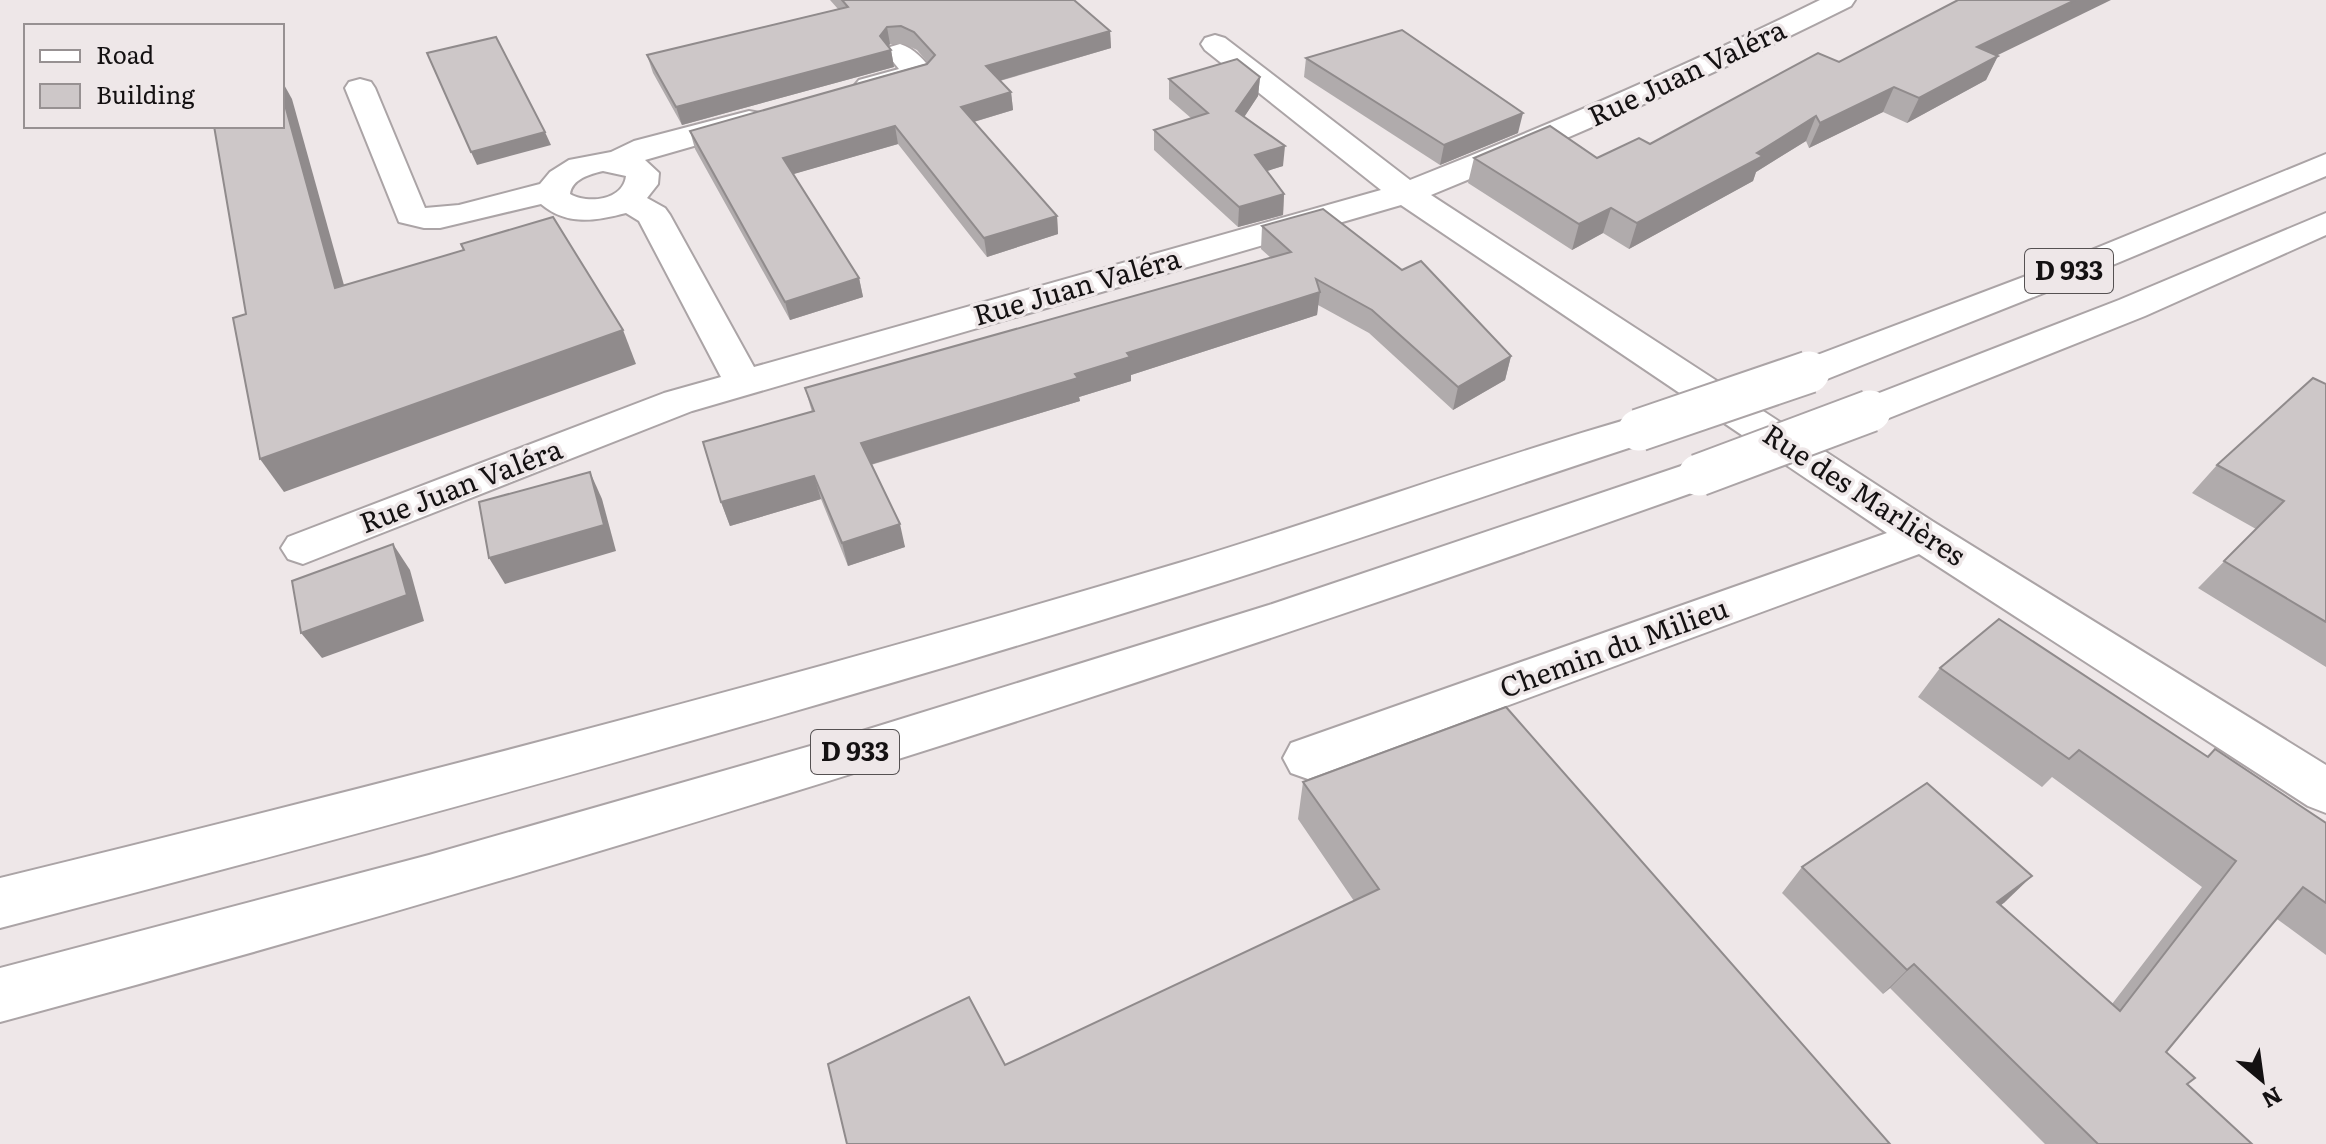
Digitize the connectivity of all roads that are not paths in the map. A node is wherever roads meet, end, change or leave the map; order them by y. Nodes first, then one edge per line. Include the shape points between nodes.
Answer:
1 (1841, 0) edge
2 (1215, 44) dead end
3 (900, 53) dead end
4 (360, 88) dead end
5 (843, 94) edge
6 (782, 111) edge
7 (618, 161) junction
8 (2326, 164) edge
9 (553, 191) junction
10 (1406, 193) junction
11 (628, 200) junction
12 (2326, 223) edge
13 (744, 383) junction
14 (1917, 532) junction
15 (303, 548) dead end
16 (1308, 758) dead end
17 (2326, 791) edge
18 (0, 903) edge
19 (0, 995) edge

1 - 10 main road, Rue Juan Valéra via 1566,129
2 - 10 main road, Rue des Marlières
3 - 5 main road via 919,73
4 - 9 main road via 411,215 440,220
6 - 7 main road via 645,148
7 - 9 main road via 574,169
7 - 11 main road via 645,176
8 - 18 main road, D 933, bridge via 1809,372 1187,577 874,669 262,837
9 - 11 main road via 554,199 571,209 600,209
10 - 13 main road, Rue Juan Valéra
10 - 14 main road, Rue des Marlières
11 - 13 main road via 653,215
12 - 19 main road, D 933, bridge via 2132,308 1870,411 1220,640 310,912
13 - 15 main road, Rue Juan Valéra via 678,402
14 - 16 main road, Chemin du Milieu via 1901,545
14 - 17 main road, Rue des Marlières

